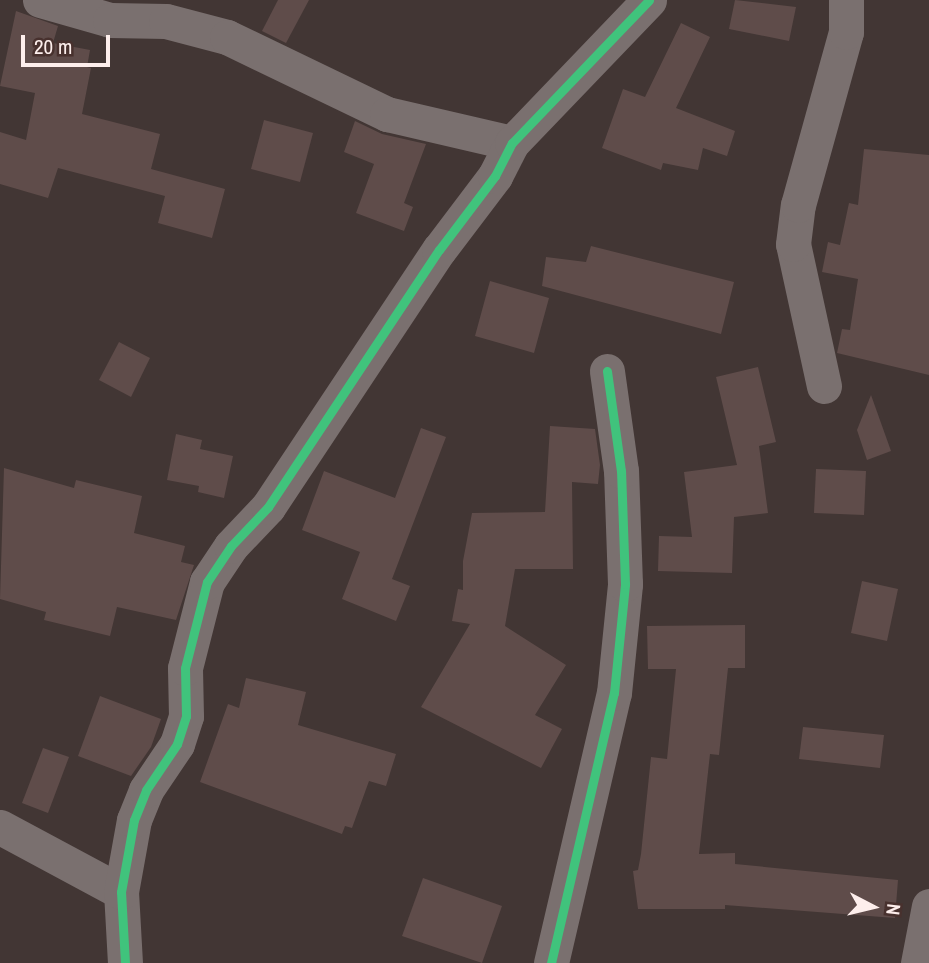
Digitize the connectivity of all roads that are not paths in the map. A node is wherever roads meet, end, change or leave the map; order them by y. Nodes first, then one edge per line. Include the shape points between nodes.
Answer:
1 (40, 0) edge
2 (649, 0) edge
3 (846, 0) edge
4 (512, 143) junction
5 (607, 370) dead end
6 (824, 386) dead end
7 (0, 827) edge
8 (121, 892) junction
9 (929, 906) edge
10 (125, 963) edge
11 (551, 963) edge
12 (918, 963) edge

1 - 4 street via 110,20 166,21 227,37 387,114
2 - 4 street
3 - 6 street via 846,32 793,243
4 - 8 street via 495,176 439,250 268,507 231,546 208,582 186,668 186,716 177,744 146,790 134,820
5 - 11 street via 621,471 624,598 611,706
7 - 8 street
8 - 10 street
9 - 12 street

